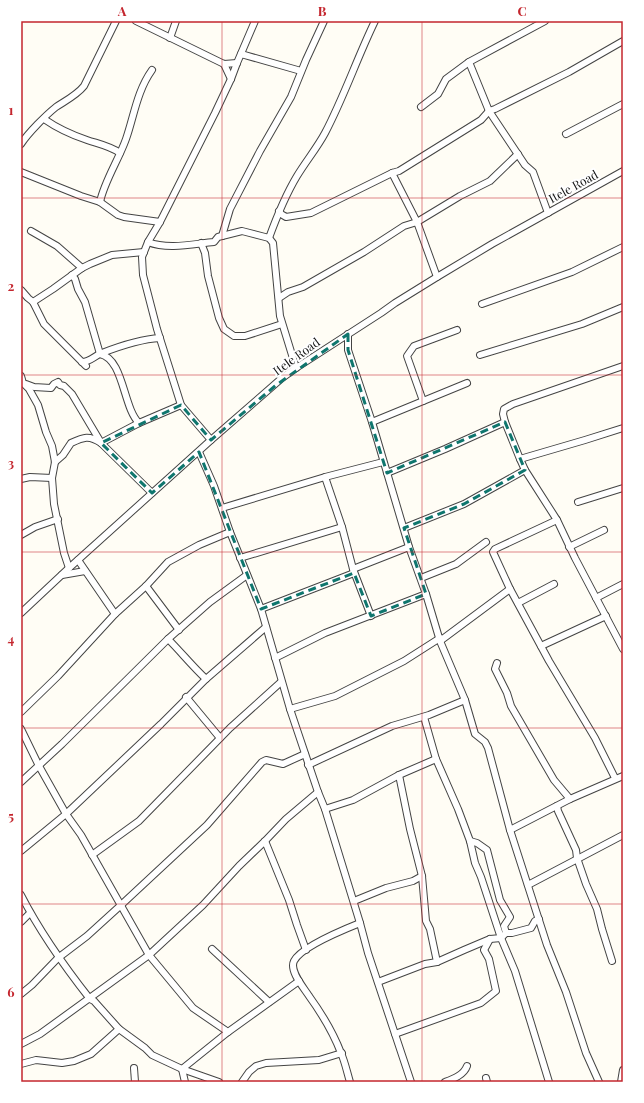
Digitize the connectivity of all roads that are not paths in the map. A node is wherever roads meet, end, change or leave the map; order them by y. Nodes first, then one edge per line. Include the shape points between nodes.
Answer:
1 (116, 21) edge
2 (136, 21) edge
3 (176, 21) edge
4 (255, 21) edge
5 (324, 21) edge
6 (375, 21) edge
7 (545, 21) edge
8 (170, 38) junction
9 (623, 41) edge
10 (241, 54) junction
11 (469, 62) junction
12 (237, 63) junction
13 (224, 64) junction
14 (152, 70) dead end
15 (301, 72) junction
16 (231, 79) junction
17 (623, 104) edge
18 (421, 107) dead end
19 (489, 111) junction
20 (44, 119) junction
21 (566, 134) dead end
22 (21, 144) edge
23 (120, 153) junction
24 (518, 154) junction
25 (623, 171) edge
26 (21, 172) edge
27 (392, 173) junction
28 (100, 202) junction
29 (279, 211) junction
30 (548, 213) junction
31 (160, 222) junction
32 (417, 222) junction
33 (31, 231) dead end
34 (222, 236) junction
35 (270, 238) junction
36 (148, 242) junction
37 (201, 243) junction
38 (623, 247) edge
39 (144, 252) junction
40 (82, 268) junction
41 (72, 275) junction
42 (437, 277) junction
43 (21, 290) edge
44 (279, 298) junction
45 (33, 302) junction
46 (482, 304) dead end
47 (623, 307) edge
48 (282, 324) junction
49 (157, 329) junction
50 (457, 330) dead end
51 (348, 334) junction
52 (160, 338) junction
53 (149, 339) junction
54 (100, 354) junction
55 (480, 355) dead end
56 (623, 366) edge
57 (296, 368) junction
58 (22, 380) edge
59 (467, 383) dead end
60 (423, 401) junction
61 (181, 405) junction
62 (372, 422) junction
63 (505, 422) junction
64 (139, 423) junction
65 (623, 428) edge
66 (212, 440) junction
67 (102, 443) junction
68 (199, 452) junction
69 (520, 459) junction
70 (55, 462) junction
71 (384, 462) junction
72 (525, 470) junction
73 (387, 473) junction
74 (325, 477) junction
75 (52, 478) junction
76 (21, 479) edge
77 (623, 488) edge
78 (152, 494) junction
79 (578, 502) dead end
80 (222, 508) junction
81 (58, 519) junction
82 (557, 520) junction
83 (342, 527) junction
84 (404, 528) junction
85 (604, 530) dead end
86 (230, 532) junction
87 (21, 535) edge
88 (486, 542) dead end
89 (569, 547) junction
90 (409, 548) junction
91 (240, 558) junction
92 (78, 560) junction
93 (69, 568) junction
94 (85, 571) junction
95 (354, 571) junction
96 (62, 575) junction
97 (247, 575) junction
98 (421, 578) junction
99 (554, 584) dead end
100 (623, 584) edge
101 (146, 586) junction
102 (510, 589) junction
103 (426, 594) junction
104 (596, 598) junction
105 (518, 603) junction
106 (262, 609) junction
107 (21, 613) edge
108 (115, 614) junction
109 (371, 616) junction
110 (606, 616) junction
111 (266, 627) junction
112 (179, 630) junction
113 (168, 640) junction
114 (440, 640) junction
115 (622, 645) edge
116 (541, 646) junction
117 (275, 658) junction
118 (498, 663) dead end
119 (206, 679) junction
120 (281, 682) junction
121 (186, 697) junction
122 (465, 700) junction
123 (290, 709) junction
124 (21, 712) edge
125 (424, 716) junction
126 (21, 729) edge
127 (220, 738) junction
128 (305, 754) junction
129 (436, 759) junction
130 (308, 764) junction
131 (39, 766) junction
132 (399, 775) junction
133 (623, 776) edge
134 (615, 778) junction
135 (21, 782) edge
136 (318, 792) junction
137 (570, 799) junction
138 (557, 806) junction
139 (325, 809) junction
140 (66, 814) junction
141 (510, 830) junction
142 (623, 835) edge
143 (470, 841) junction
144 (265, 842) junction
145 (21, 851) edge
146 (92, 855) junction
147 (577, 858) junction
148 (422, 876) junction
149 (528, 885) junction
150 (21, 895) edge
151 (354, 901) junction
152 (120, 906) junction
153 (30, 913) junction
154 (539, 919) junction
155 (21, 922) edge
156 (360, 923) junction
157 (506, 933) junction
158 (500, 938) junction
159 (490, 940) junction
160 (212, 949) dead end
161 (306, 950) junction
162 (149, 956) junction
163 (58, 958) junction
164 (612, 961) dead end
165 (437, 962) junction
166 (299, 981) junction
167 (378, 982) junction
168 (21, 994) edge
169 (90, 999) junction
170 (269, 1002) junction
171 (119, 1029) junction
172 (228, 1032) junction
173 (395, 1034) junction
174 (21, 1044) edge
175 (342, 1053) junction
176 (21, 1064) edge
177 (467, 1066) dead end
178 (134, 1068) dead end
179 (182, 1069) junction
180 (623, 1070) edge
181 (135, 1082) edge
182 (185, 1082) edge
183 (219, 1082) edge
184 (242, 1082) edge
185 (350, 1082) edge
186 (411, 1082) edge
187 (445, 1082) edge
188 (549, 1082) edge
189 (600, 1082) edge
190 (621, 1082) edge

1 - 20 street via 84,86
2 - 8 street
3 - 8 street
4 - 10 street
5 - 15 street
6 - 29 street via 325,134 297,175
7 - 11 street
8 - 13 street
9 - 19 street via 569,72
10 - 12 street
10 - 15 street
11 - 18 street via 446,79 438,94
11 - 19 street
12 - 13 street
12 - 16 street
13 - 16 street
14 - 23 street via 136,102
15 - 34 street via 292,97 239,190
16 - 31 street
17 - 21 street
19 - 24 street
19 - 27 street via 481,120
20 - 22 street
20 - 23 street via 81,138
23 - 28 street
24 - 30 street via 533,172
24 - 32 street via 490,181
25 - 30 street, Itele Road
26 - 28 street
27 - 29 street via 312,213 286,217
27 - 32 street
28 - 31 street via 118,215
29 - 35 street
30 - 42 street, Itele Road
31 - 36 street
32 - 42 street
32 - 44 street via 404,226 344,264
33 - 40 street via 57,246
34 - 35 street via 242,231
34 - 37 street via 214,242
35 - 44 street via 273,243
36 - 37 street via 158,246
36 - 39 street
37 - 48 street via 224,329 234,336 245,336
38 - 46 street via 572,272
39 - 40 street via 112,255
39 - 49 street via 143,275
40 - 41 street
41 - 45 street
41 - 54 street via 85,302
42 - 51 street, Itele Road
43 - 45 street
44 - 48 street
45 - 54 street via 44,324 84,364
47 - 55 street via 582,324
48 - 57 street
49 - 52 street
49 - 53 street
50 - 60 street via 414,346 408,356
51 - 57 street, Itele Road
51 - 62 street via 348,350
52 - 53 street
52 - 61 street
53 - 54 street
54 - 64 street via 106,355 112,361 130,408
56 - 63 street via 513,404 504,409 502,414
57 - 66 street, Itele Road
58 - 67 street via 34,387 51,388 58,382 64,386 75,398
58 - 70 street via 38,405
59 - 60 street
60 - 62 street
61 - 64 street
61 - 66 street
62 - 71 street
63 - 69 street
63 - 73 street
64 - 67 street
65 - 69 street
66 - 68 street, Itele Road
67 - 70 street via 88,437 71,442
67 - 78 street
68 - 78 street, Itele Road
68 - 80 street
69 - 72 street
70 - 75 street
71 - 73 street
71 - 74 street
72 - 82 street
72 - 84 street via 464,504
73 - 84 street
74 - 80 street
74 - 83 street
75 - 76 street
75 - 81 street
77 - 79 street
78 - 92 street, Itele Road
80 - 86 street
81 - 87 street
81 - 93 street
82 - 89 street
82 - 102 street via 495,549 494,556
83 - 91 street
83 - 95 street
84 - 90 street
85 - 89 street
86 - 91 street
86 - 101 street via 168,562
88 - 98 street via 456,564
89 - 104 street
90 - 95 street
90 - 98 street
91 - 97 street
92 - 93 street, Itele Road
92 - 94 street
93 - 96 street, Itele Road
94 - 96 street
94 - 108 street
95 - 106 street
95 - 109 street
96 - 107 street, Itele Road
97 - 106 street
97 - 112 street via 210,602
98 - 103 street
99 - 105 street
100 - 104 street
101 - 108 street
101 - 112 street
102 - 105 street
102 - 114 street
103 - 109 street
103 - 114 street
104 - 110 street
105 - 116 street
106 - 111 street
108 - 124 street
109 - 117 street via 325,633
110 - 115 street
110 - 116 street
111 - 117 street
111 - 119 street
112 - 113 street
113 - 119 street
113 - 131 street
114 - 122 street
114 - 123 street via 404,662 335,696
116 - 134 street via 595,738
117 - 120 street
118 - 137 street via 495,669 511,706 554,780
119 - 121 street
120 - 123 street
120 - 127 street
121 - 127 street
121 - 140 street
122 - 125 street
122 - 141 street via 476,734 485,742 492,758
123 - 128 street
125 - 129 street
125 - 130 street via 392,726
126 - 131 street
127 - 146 street via 139,821
128 - 130 street
128 - 152 street via 283,764 266,760 262,762 207,825
129 - 132 street
129 - 143 street
130 - 136 street
131 - 135 street
131 - 140 street
132 - 139 street via 353,800
132 - 148 street
133 - 134 street
134 - 137 street
136 - 139 street
136 - 144 street via 286,819
137 - 138 street
138 - 141 street
138 - 147 street
139 - 151 street
140 - 145 street
140 - 146 street
141 - 149 street
142 - 147 street
143 - 157 street via 487,850 500,900 510,917 504,926
143 - 158 street
144 - 161 street
144 - 162 street
146 - 152 street
147 - 149 street
147 - 164 street via 597,909
148 - 151 street
148 - 165 street via 426,921
149 - 154 street
150 - 153 street
151 - 156 street
152 - 162 street
152 - 163 street
153 - 155 street
153 - 163 street
154 - 157 street via 531,928
154 - 189 street via 586,1053
156 - 161 street
156 - 167 street
157 - 158 street
158 - 159 street
158 - 188 street via 515,971
159 - 165 street
159 - 173 street via 484,950 491,966 496,991 494,993 481,1002
160 - 170 street
161 - 166 street via 293,962
162 - 169 street
162 - 172 street via 194,1008
163 - 168 street
163 - 169 street
165 - 167 street via 424,964
166 - 170 street
166 - 175 street via 324,1017
167 - 173 street
169 - 171 street
169 - 174 street via 40,1034
170 - 172 street
171 - 176 street via 91,1054 74,1061 36,1060
171 - 179 street via 152,1055
172 - 179 street
173 - 186 street
175 - 184 street via 319,1060 266,1063 256,1066
175 - 185 street
177 - 187 street via 460,1075
178 - 181 street
179 - 182 street
179 - 183 street
180 - 190 street

